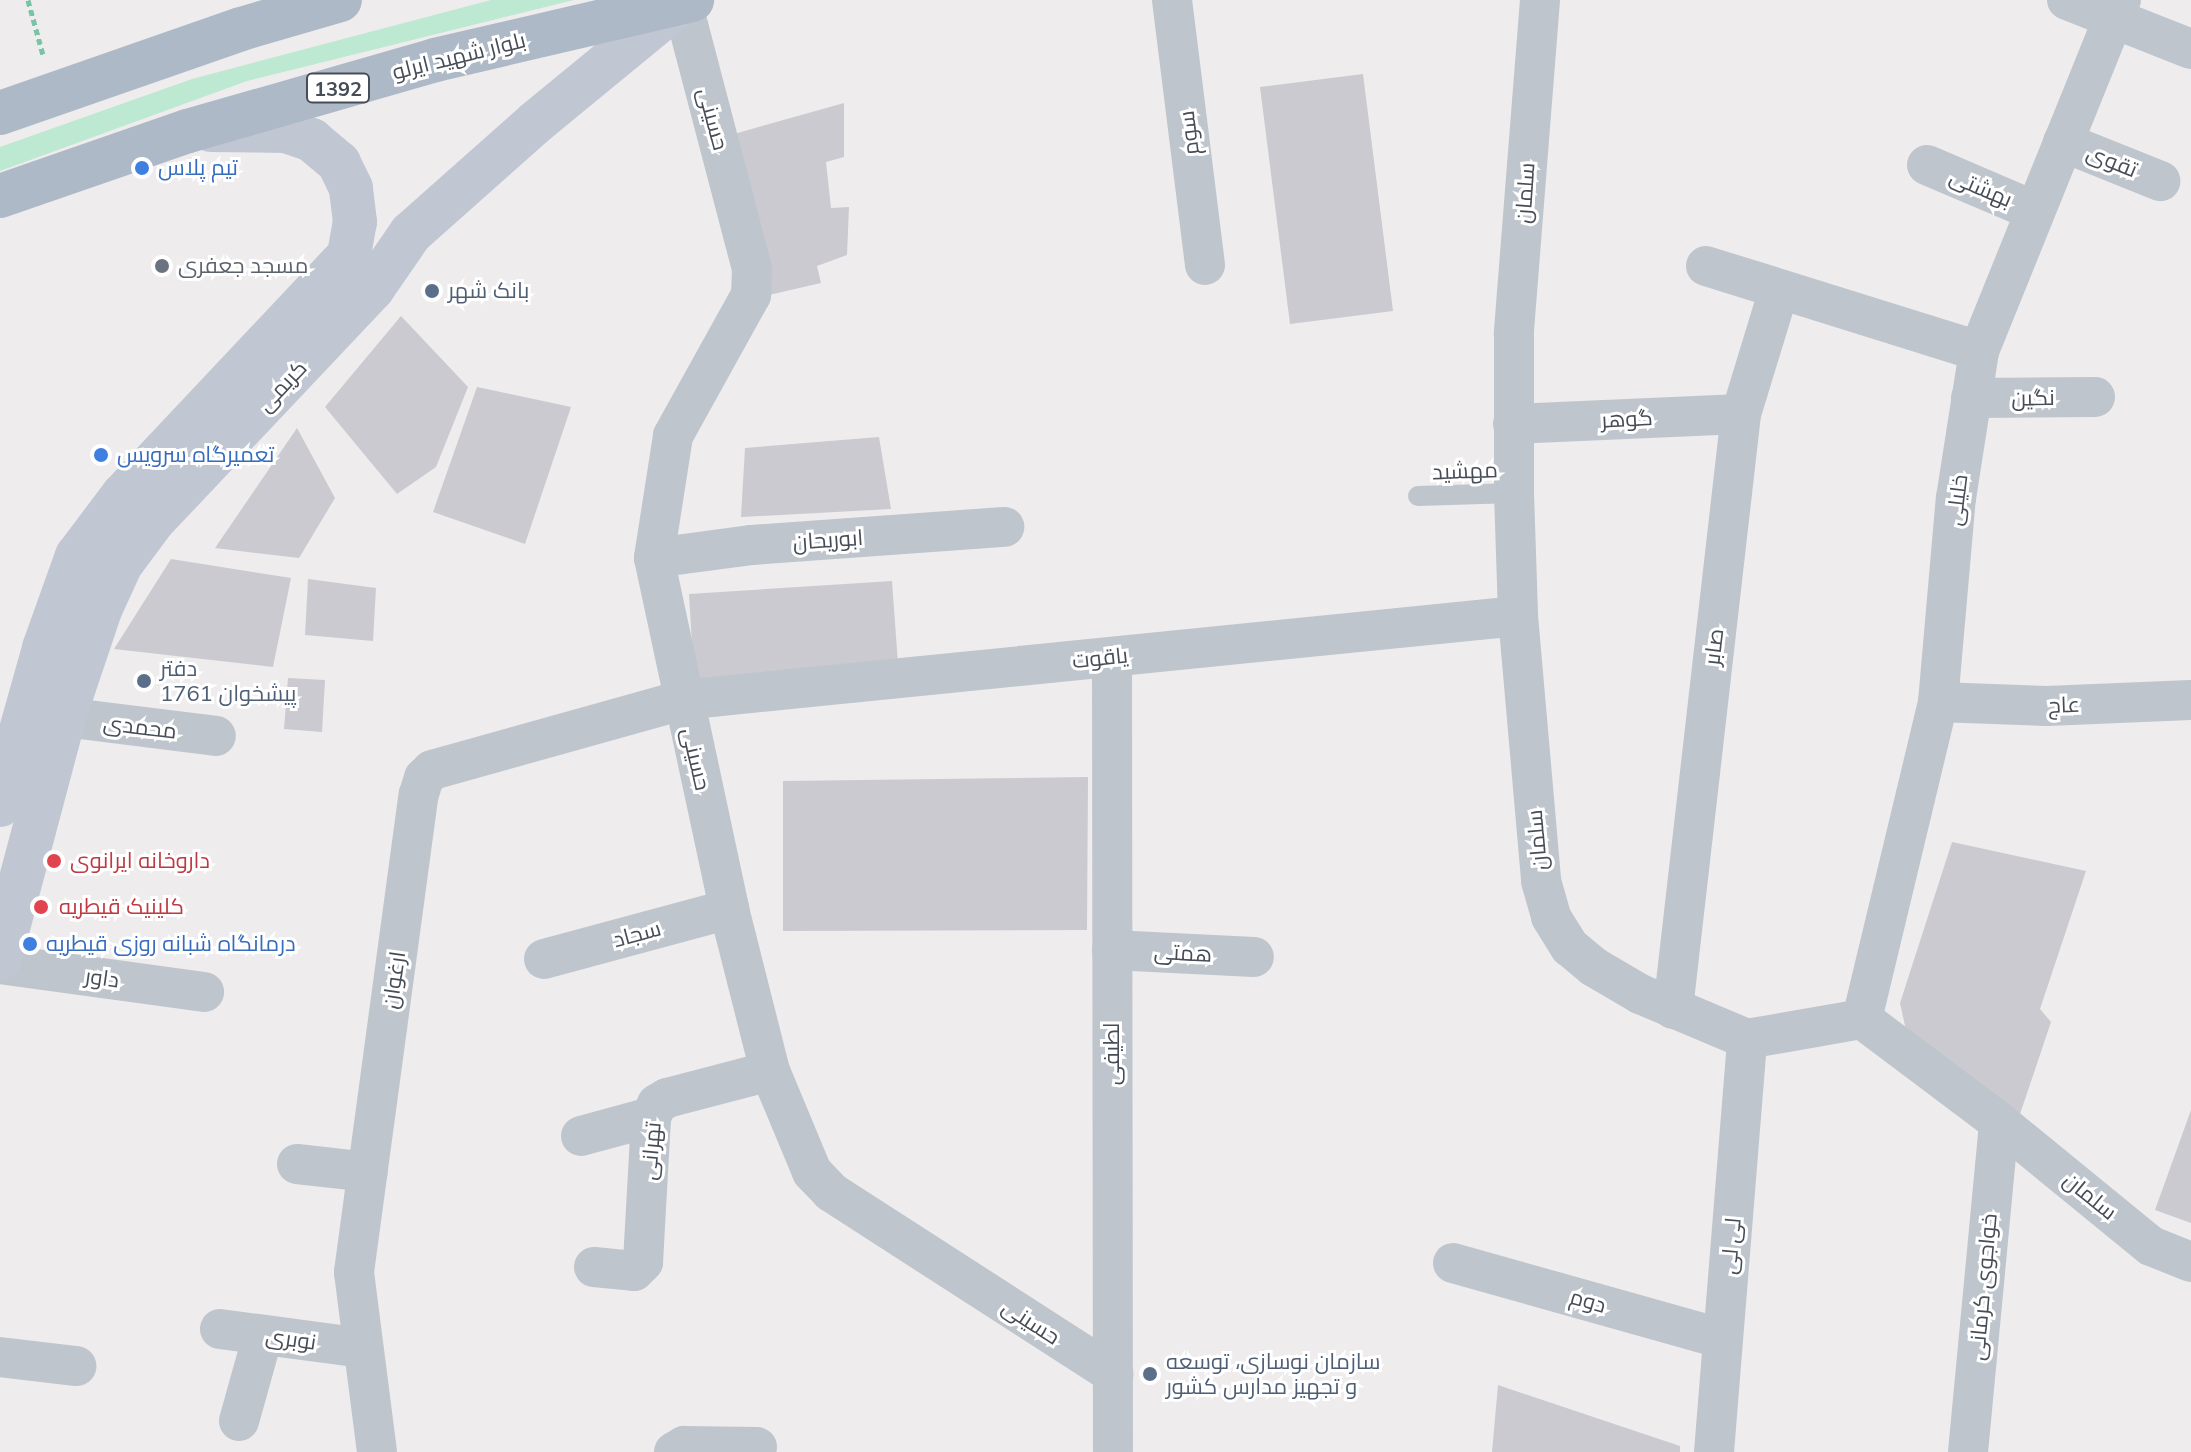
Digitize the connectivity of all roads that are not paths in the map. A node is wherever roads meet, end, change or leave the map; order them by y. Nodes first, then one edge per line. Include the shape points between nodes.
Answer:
1 (340, 0) edge
2 (1172, 0) edge
3 (1540, 0) edge
4 (2067, 0) edge
5 (687, 1) edge
6 (2117, 9) edge
7 (2191, 49) edge
8 (0, 113) edge
9 (188, 131) junction
10 (2063, 142) junction
11 (1927, 165) dead end
12 (2160, 181) dead end
13 (0, 196) edge
14 (2035, 211) junction
15 (1205, 265) dead end
16 (1706, 266) dead end
17 (1779, 290) junction
18 (1979, 351) junction
19 (2095, 397) dead end
20 (1971, 398) junction
21 (1741, 414) junction
22 (1513, 424) junction
23 (1514, 493) junction
24 (1418, 496) dead end
25 (1004, 527) dead end
26 (654, 558) junction
27 (1518, 616) junction
28 (1112, 657) junction
29 (682, 700) junction
30 (2191, 700) edge
31 (1938, 702) junction
32 (64, 717) junction
33 (216, 736) dead end
34 (0, 805) edge
35 (729, 909) junction
36 (1112, 950) junction
37 (1254, 957) dead end
38 (544, 959) dead end
39 (0, 961) edge
40 (204, 992) dead end
41 (1673, 1009) junction
42 (1862, 1019) junction
43 (1747, 1039) junction
44 (770, 1071) junction
45 (651, 1117) junction
46 (1999, 1122) junction
47 (581, 1136) dead end
48 (297, 1164) dead end
49 (368, 1172) junction
50 (2191, 1262) edge
51 (1453, 1263) dead end
52 (594, 1267) dead end
53 (220, 1329) dead end
54 (263, 1335) junction
55 (1723, 1339) junction
56 (363, 1348) junction
57 (0, 1357) edge
58 (76, 1366) dead end
59 (1113, 1374) junction
60 (239, 1421) dead end
61 (757, 1447) dead end
62 (377, 1452) edge
63 (674, 1452) edge
64 (1113, 1452) edge
65 (1714, 1452) edge
66 (1968, 1452) edge

1 - 8 main road
2 - 15 street, سوم
3 - 22 street, سلمان via 1514,334
4 - 6 street
5 - 9 main road, بلوار شهید ایرلو / 1392 via 435,60
5 - 26 street, حسینی via 752,269 751,295 673,436
5 - 32 main road, کریمی via 536,122 411,233 373,288 153,521 110,587
6 - 7 street
6 - 10 street, خلیلی
9 - 13 main road, بلوار شهید ایرلو / 1392
9 - 34 main road, کریمی via 286,131 312,140 339,163 351,188 355,222 349,255 123,495 77,556 44,648
10 - 12 street, تقوی
10 - 14 street, خلیلی
11 - 14 street, بهشتی
14 - 18 street, خلیلی
16 - 17 street
17 - 18 street
17 - 21 street, صابر
18 - 20 street, خلیلی
19 - 20 street, نگین
20 - 31 street, خلیلی via 1956,498
21 - 22 street, گوهر
21 - 41 street, صابر
22 - 23 street, سلمان
23 - 24 lane, مهشید
23 - 27 street, سلمان
25 - 26 street, ابوریحان via 752,545
26 - 29 street, حسینی
27 - 28 street, یاقوت
27 - 41 street, سلمان via 1541,881 1551,917 1570,947 1594,967
28 - 29 street, یاقوت
28 - 36 street, لطیفی
29 - 35 street, حسینی
29 - 49 street, ارغوان via 432,770 424,778
30 - 31 street, عاج via 2047,706
31 - 42 street, خلیلی
32 - 33 street, محمدی
32 - 39 main road, کریمی
35 - 38 street, سجاد
35 - 44 street, حسینی
36 - 37 street, همتی
36 - 59 street, لطیفی
39 - 40 street, داور
41 - 43 street, سلمان
42 - 43 street
42 - 46 street, سلمان
43 - 55 street, لی لی
44 - 45 street, تهرانی via 667,1098
44 - 59 street, حسینی via 812,1172 831,1192
45 - 47 street
45 - 52 street, تهرانی via 643,1262 634,1271
46 - 50 street, سلمان via 2151,1246
46 - 66 street, خواجوی کرمانی
48 - 49 street
49 - 56 street, ارغوان via 354,1272
51 - 55 street, دوم
53 - 54 street, نوبری
54 - 56 street, نوبری
54 - 60 street
55 - 65 street, لی لی
56 - 62 street, ارغوان
57 - 58 street
59 - 64 street, لطیفی
61 - 63 street via 684,1446

